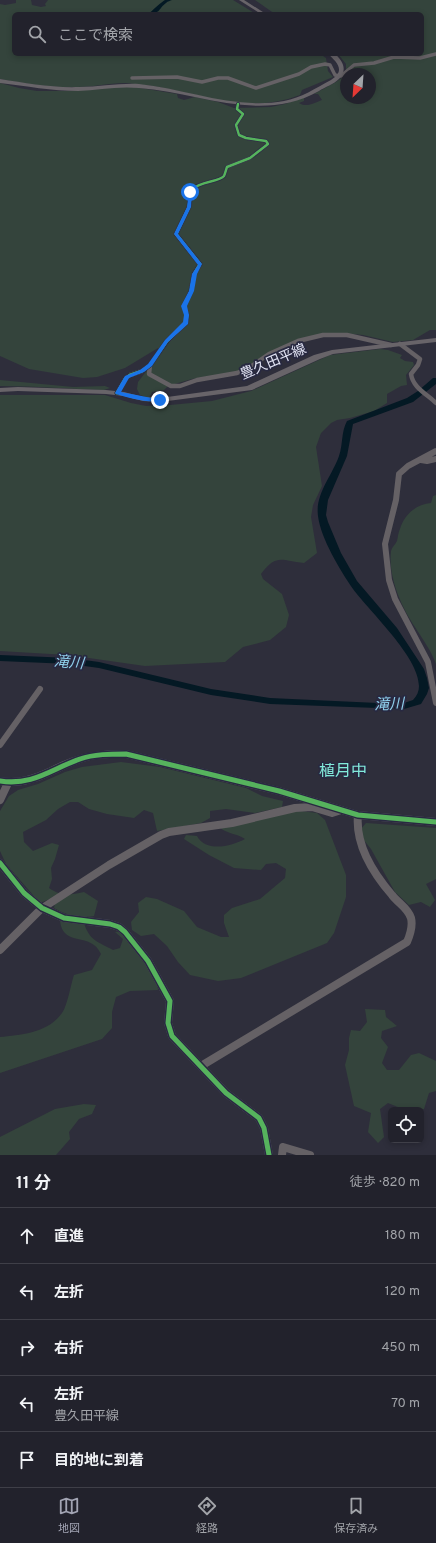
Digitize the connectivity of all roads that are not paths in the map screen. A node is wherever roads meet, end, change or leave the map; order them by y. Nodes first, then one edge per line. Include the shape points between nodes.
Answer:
1 (241, 0) edge
2 (261, 12) edge
3 (436, 54) edge
4 (333, 56) edge
5 (339, 76) junction
6 (132, 78) dead end
7 (0, 81) edge
8 (238, 104) junction
9 (436, 340) edge
10 (400, 344) junction
11 (391, 345) junction
12 (150, 365) junction
13 (0, 390) edge
14 (118, 393) junction
15 (436, 403) edge
16 (436, 451) edge
17 (436, 459) edge
18 (421, 460) junction
19 (40, 688) dead end
20 (436, 703) edge
21 (0, 745) edge
22 (4, 782) edge
23 (0, 800) edge
24 (341, 810) junction
25 (358, 815) junction
26 (436, 822) edge
27 (0, 863) edge
28 (41, 909) junction
29 (0, 950) edge
30 (201, 1066) junction
31 (269, 1155) edge
32 (282, 1155) edge
33 (310, 1155) edge

1 - 2 street
3 - 5 street via 420,58 394,57 354,65 343,76
4 - 5 street via 342,67
5 - 6 street via 330,65 325,64 256,88 228,78 202,82 177,78
5 - 8 street via 328,84 288,102 258,106
7 - 8 street via 65,89 139,86
8 - 12 street via 237,109 243,114 236,125 239,135 266,141 268,144 250,158 227,167 221,178 200,183 191,189 189,207 176,234 200,267 194,274 191,291 184,306 186,323 167,341
9 - 10 street, 豊久田平線
10 - 11 street, 豊久田平線
10 - 15 street via 420,359 411,377 413,383
11 - 12 street via 347,335 317,336 290,344 237,373 175,386 148,374
11 - 14 street, 豊久田平線 via 326,354 242,389 160,400
12 - 14 street via 127,377
13 - 14 street, 豊久田平線
16 - 18 street
17 - 18 street
18 - 20 street via 401,471 398,476 396,500 385,544 389,580 395,599 428,662
19 - 21 street
22 - 23 street
22 - 24 street via 31,781 81,759 126,754 279,791
24 - 25 street
24 - 28 street via 332,813 312,807 295,808 232,823 169,832 109,865
25 - 26 street
25 - 30 street via 356,822 363,851 392,894 411,916 407,942
27 - 28 street
28 - 29 street
28 - 30 street via 62,918 118,926 126,931 170,1001 168,1030
30 - 31 street via 226,1093 259,1118 264,1128
32 - 33 street via 283,1147

